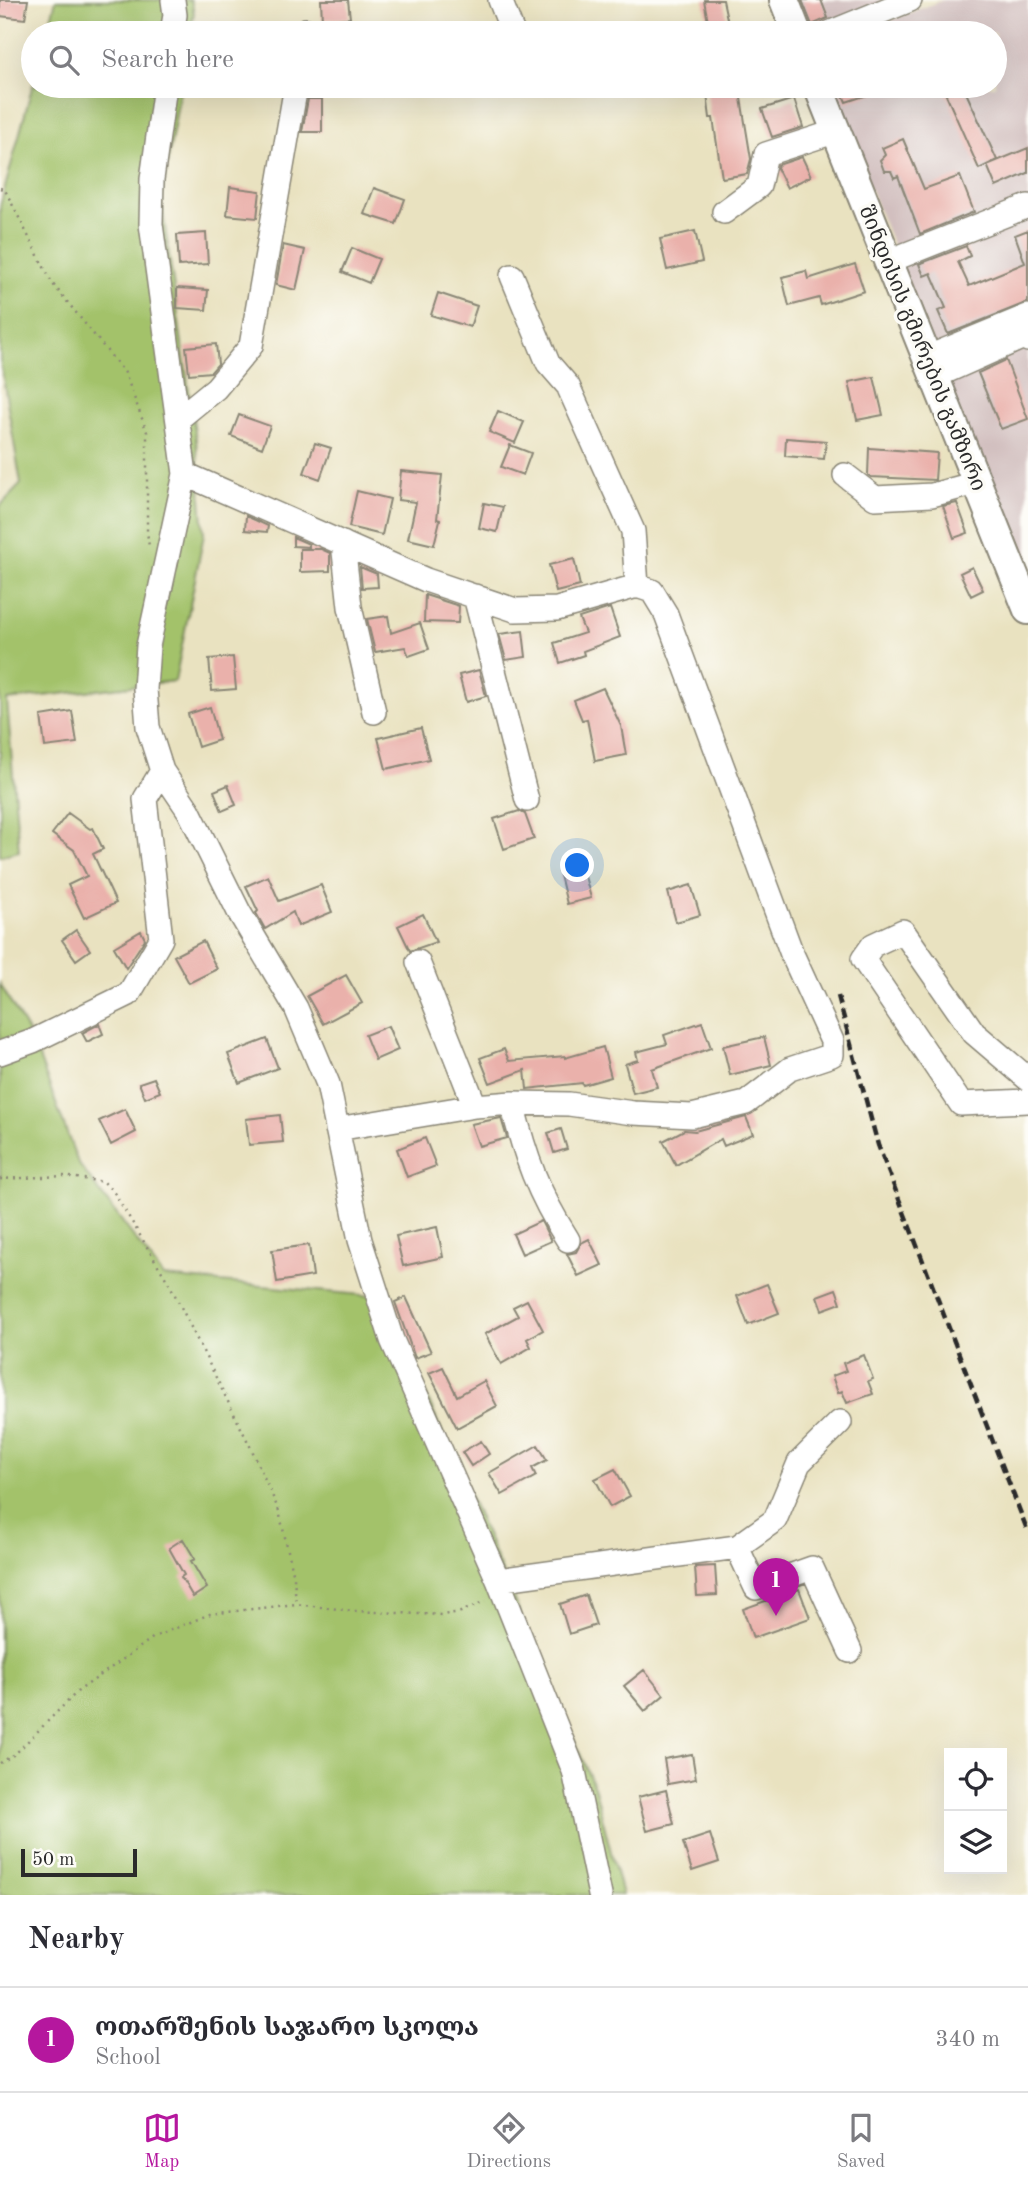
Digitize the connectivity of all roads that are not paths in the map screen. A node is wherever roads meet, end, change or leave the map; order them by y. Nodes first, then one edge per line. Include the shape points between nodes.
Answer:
1 (173, 0) edge
2 (500, 0) edge
3 (783, 0) edge
4 (910, 0) edge
5 (174, 21) edge
6 (508, 21) edge
7 (792, 21) edge
8 (858, 21) edge
9 (163, 98) edge
10 (294, 98) edge
11 (823, 98) edge
12 (837, 131) junction
13 (1028, 206) edge
14 (724, 212) dead end
15 (889, 261) junction
16 (512, 276) dead end
17 (1028, 316) edge
18 (1028, 340) edge
19 (930, 368) junction
20 (178, 419) junction
21 (185, 474) junction
22 (845, 475) dead end
23 (976, 483) junction
24 (343, 543) junction
25 (637, 586) junction
26 (475, 596) junction
27 (1028, 610) edge
28 (373, 712) dead end
29 (162, 771) junction
30 (527, 800) dead end
31 (418, 962) dead end
32 (0, 1053) edge
33 (1028, 1079) edge
34 (1028, 1101) edge
35 (513, 1103) junction
36 (475, 1107) junction
37 (337, 1129) junction
38 (568, 1240) dead end
39 (840, 1422) dead end
40 (737, 1547) junction
41 (501, 1586) junction
42 (850, 1651) dead end
43 (600, 1895) edge

1 - 5 street
2 - 6 street
3 - 7 main road
4 - 8 street
9 - 20 street via 150,224
10 - 20 street via 251,346 216,388
11 - 12 main road, შინდისის გმირების გამზირი
12 - 14 street via 766,154 759,186
12 - 15 main road, შინდისის გმირების გამზირი
13 - 15 street
15 - 19 main road, შინდისის გმირების გამზირი
16 - 25 street via 548,363 568,386 633,531
17 - 19 street
18 - 19 street via 1026,336
19 - 23 main road, შინდისის გმირების გამზირი
20 - 21 street
21 - 24 street
21 - 29 street via 148,646 148,727
22 - 23 street via 875,498 932,495
23 - 27 main road, შინდისის გმირების გამზირი
24 - 26 street
24 - 28 street via 350,607
25 - 26 street via 557,609 515,610
25 - 35 street via 652,591 666,614 792,954 832,1041 832,1055 790,1069 746,1103 692,1116
26 - 30 street
29 - 32 street via 145,799 161,939 129,994
29 - 37 street via 189,811 239,912 296,1008 328,1084
31 - 36 street
33 - 34 street via 974,1033 903,931 873,945 863,959 961,1104
35 - 36 street
35 - 38 street via 523,1150 547,1207
36 - 37 street
37 - 41 street via 360,1240 393,1340
39 - 40 street via 799,1463 775,1520
40 - 41 street
40 - 42 street via 756,1588 812,1568
41 - 43 street via 574,1771

